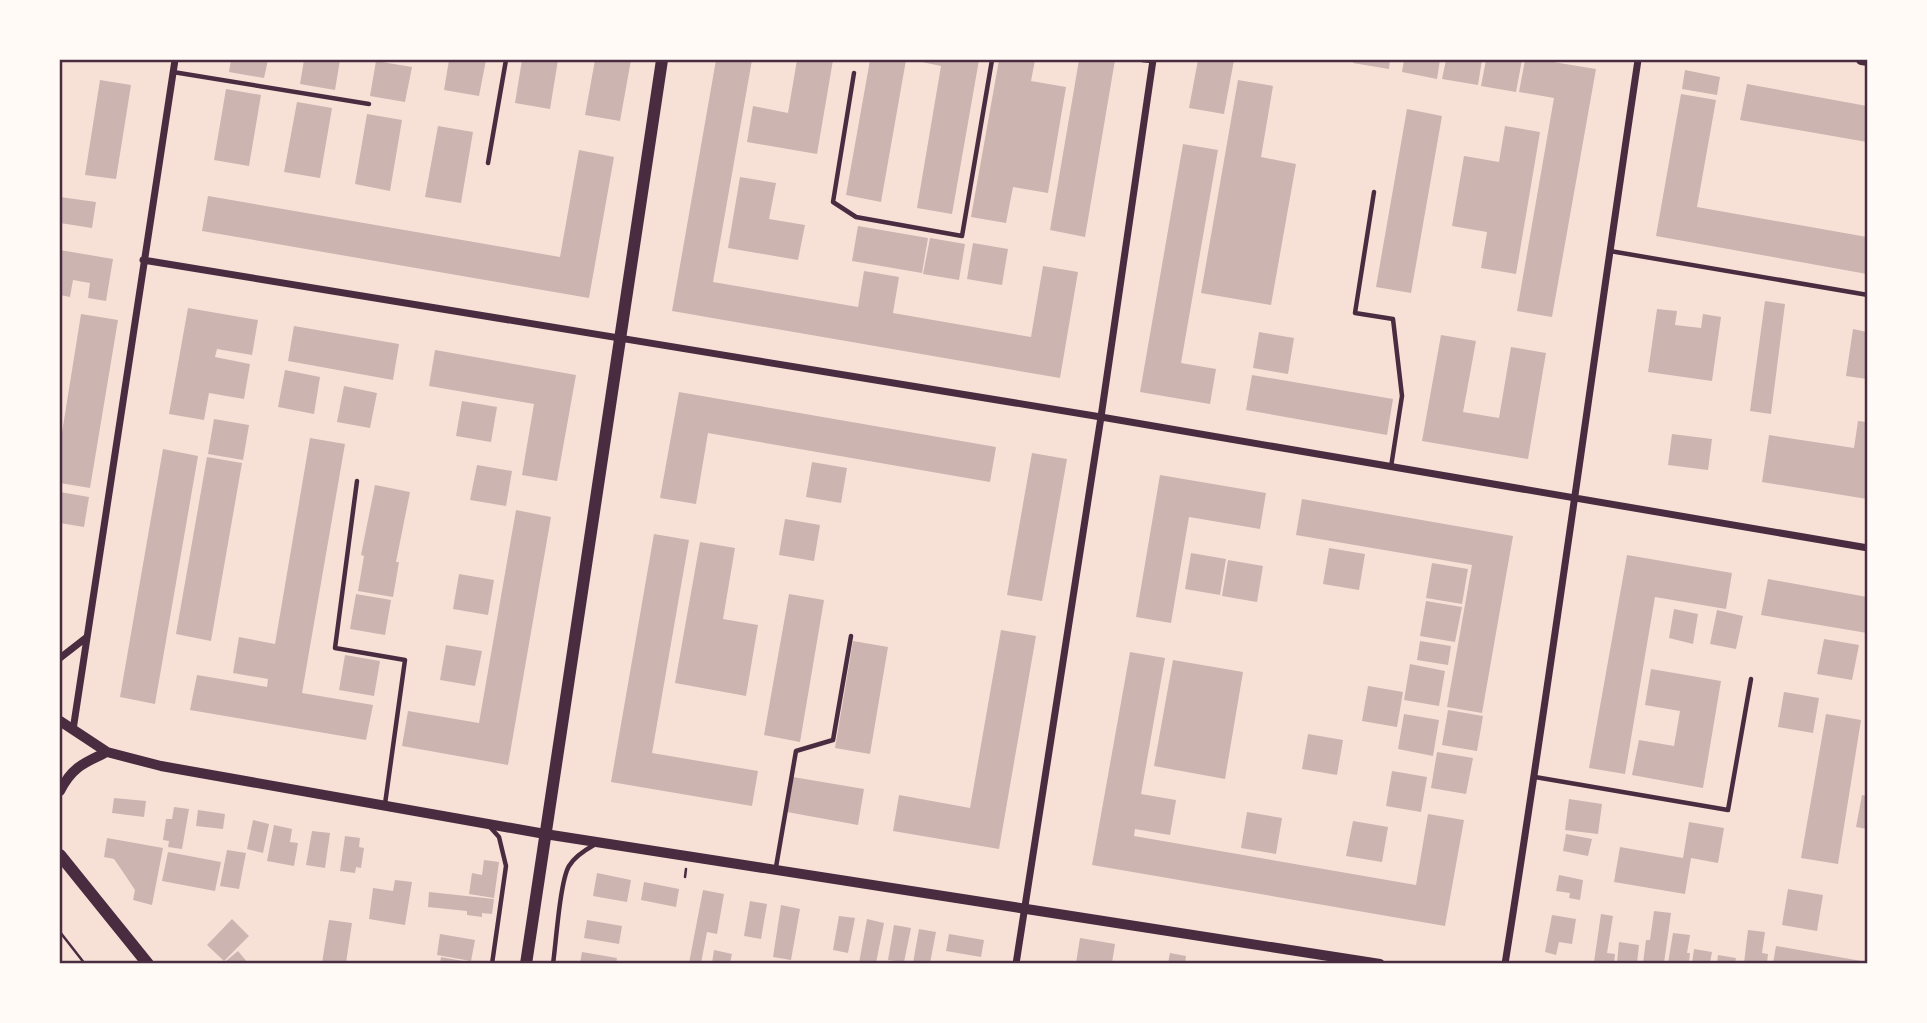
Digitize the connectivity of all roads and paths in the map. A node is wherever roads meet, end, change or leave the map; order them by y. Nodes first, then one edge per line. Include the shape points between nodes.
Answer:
1 (175, 60) edge
2 (506, 60) edge
3 (662, 60) edge
4 (992, 60) edge
5 (1142, 60) edge
6 (1153, 60) edge
7 (1638, 60) edge
8 (1861, 60) edge
9 (1867, 61) edge
10 (173, 72) junction
11 (854, 73) dead end
12 (369, 104) dead end
13 (488, 163) dead end
14 (1374, 192) dead end
15 (1609, 251) junction
16 (143, 260) junction
17 (1867, 295) edge
18 (620, 338) junction
19 (1101, 417) junction
20 (1391, 468) junction
21 (358, 481) dead end
22 (1576, 500) junction
23 (1867, 548) edge
24 (850, 636) dead end
25 (87, 637) junction
26 (60, 658) edge
27 (1751, 679) dead end
28 (60, 721) edge
29 (73, 730) junction
30 (107, 752) junction
31 (1535, 778) junction
32 (60, 791) edge
33 (385, 805) junction
34 (487, 824) junction
35 (545, 834) junction
36 (599, 842) junction
37 (60, 855) edge
38 (776, 868) junction
39 (1025, 908) junction
40 (60, 932) edge
41 (1348, 961) edge
42 (85, 964) edge
43 (148, 964) edge
44 (492, 964) edge
45 (526, 964) edge
46 (553, 964) edge
47 (1016, 964) edge
48 (1380, 964) edge
49 (1505, 964) edge

1 - 10 street
2 - 13 lane
3 - 18 main road
4 - 11 lane via 962,236 856,217 833,202
5 - 6 lane
6 - 19 street
7 - 15 street
8 - 9 street
10 - 12 lane
10 - 16 street
14 - 20 lane via 1355,313 1393,319 1402,396
15 - 17 lane
15 - 22 street
16 - 18 street
16 - 25 street
18 - 19 street
18 - 35 main road
19 - 20 street
19 - 39 street
20 - 22 street
21 - 33 lane via 335,648 405,660
22 - 23 street
22 - 31 street
24 - 38 lane via 833,740 796,751
25 - 26 street
25 - 29 street
27 - 31 lane via 1728,810
28 - 29 street
29 - 30 street
30 - 32 street via 79,765
30 - 33 street via 161,766
31 - 49 street
33 - 34 street
34 - 35 street
34 - 44 lane via 499,837 506,866
35 - 36 street
35 - 45 main road
36 - 38 street
36 - 46 lane via 569,867
37 - 43 main road
38 - 39 street
39 - 41 street
39 - 47 street
40 - 42 path
41 - 48 street

